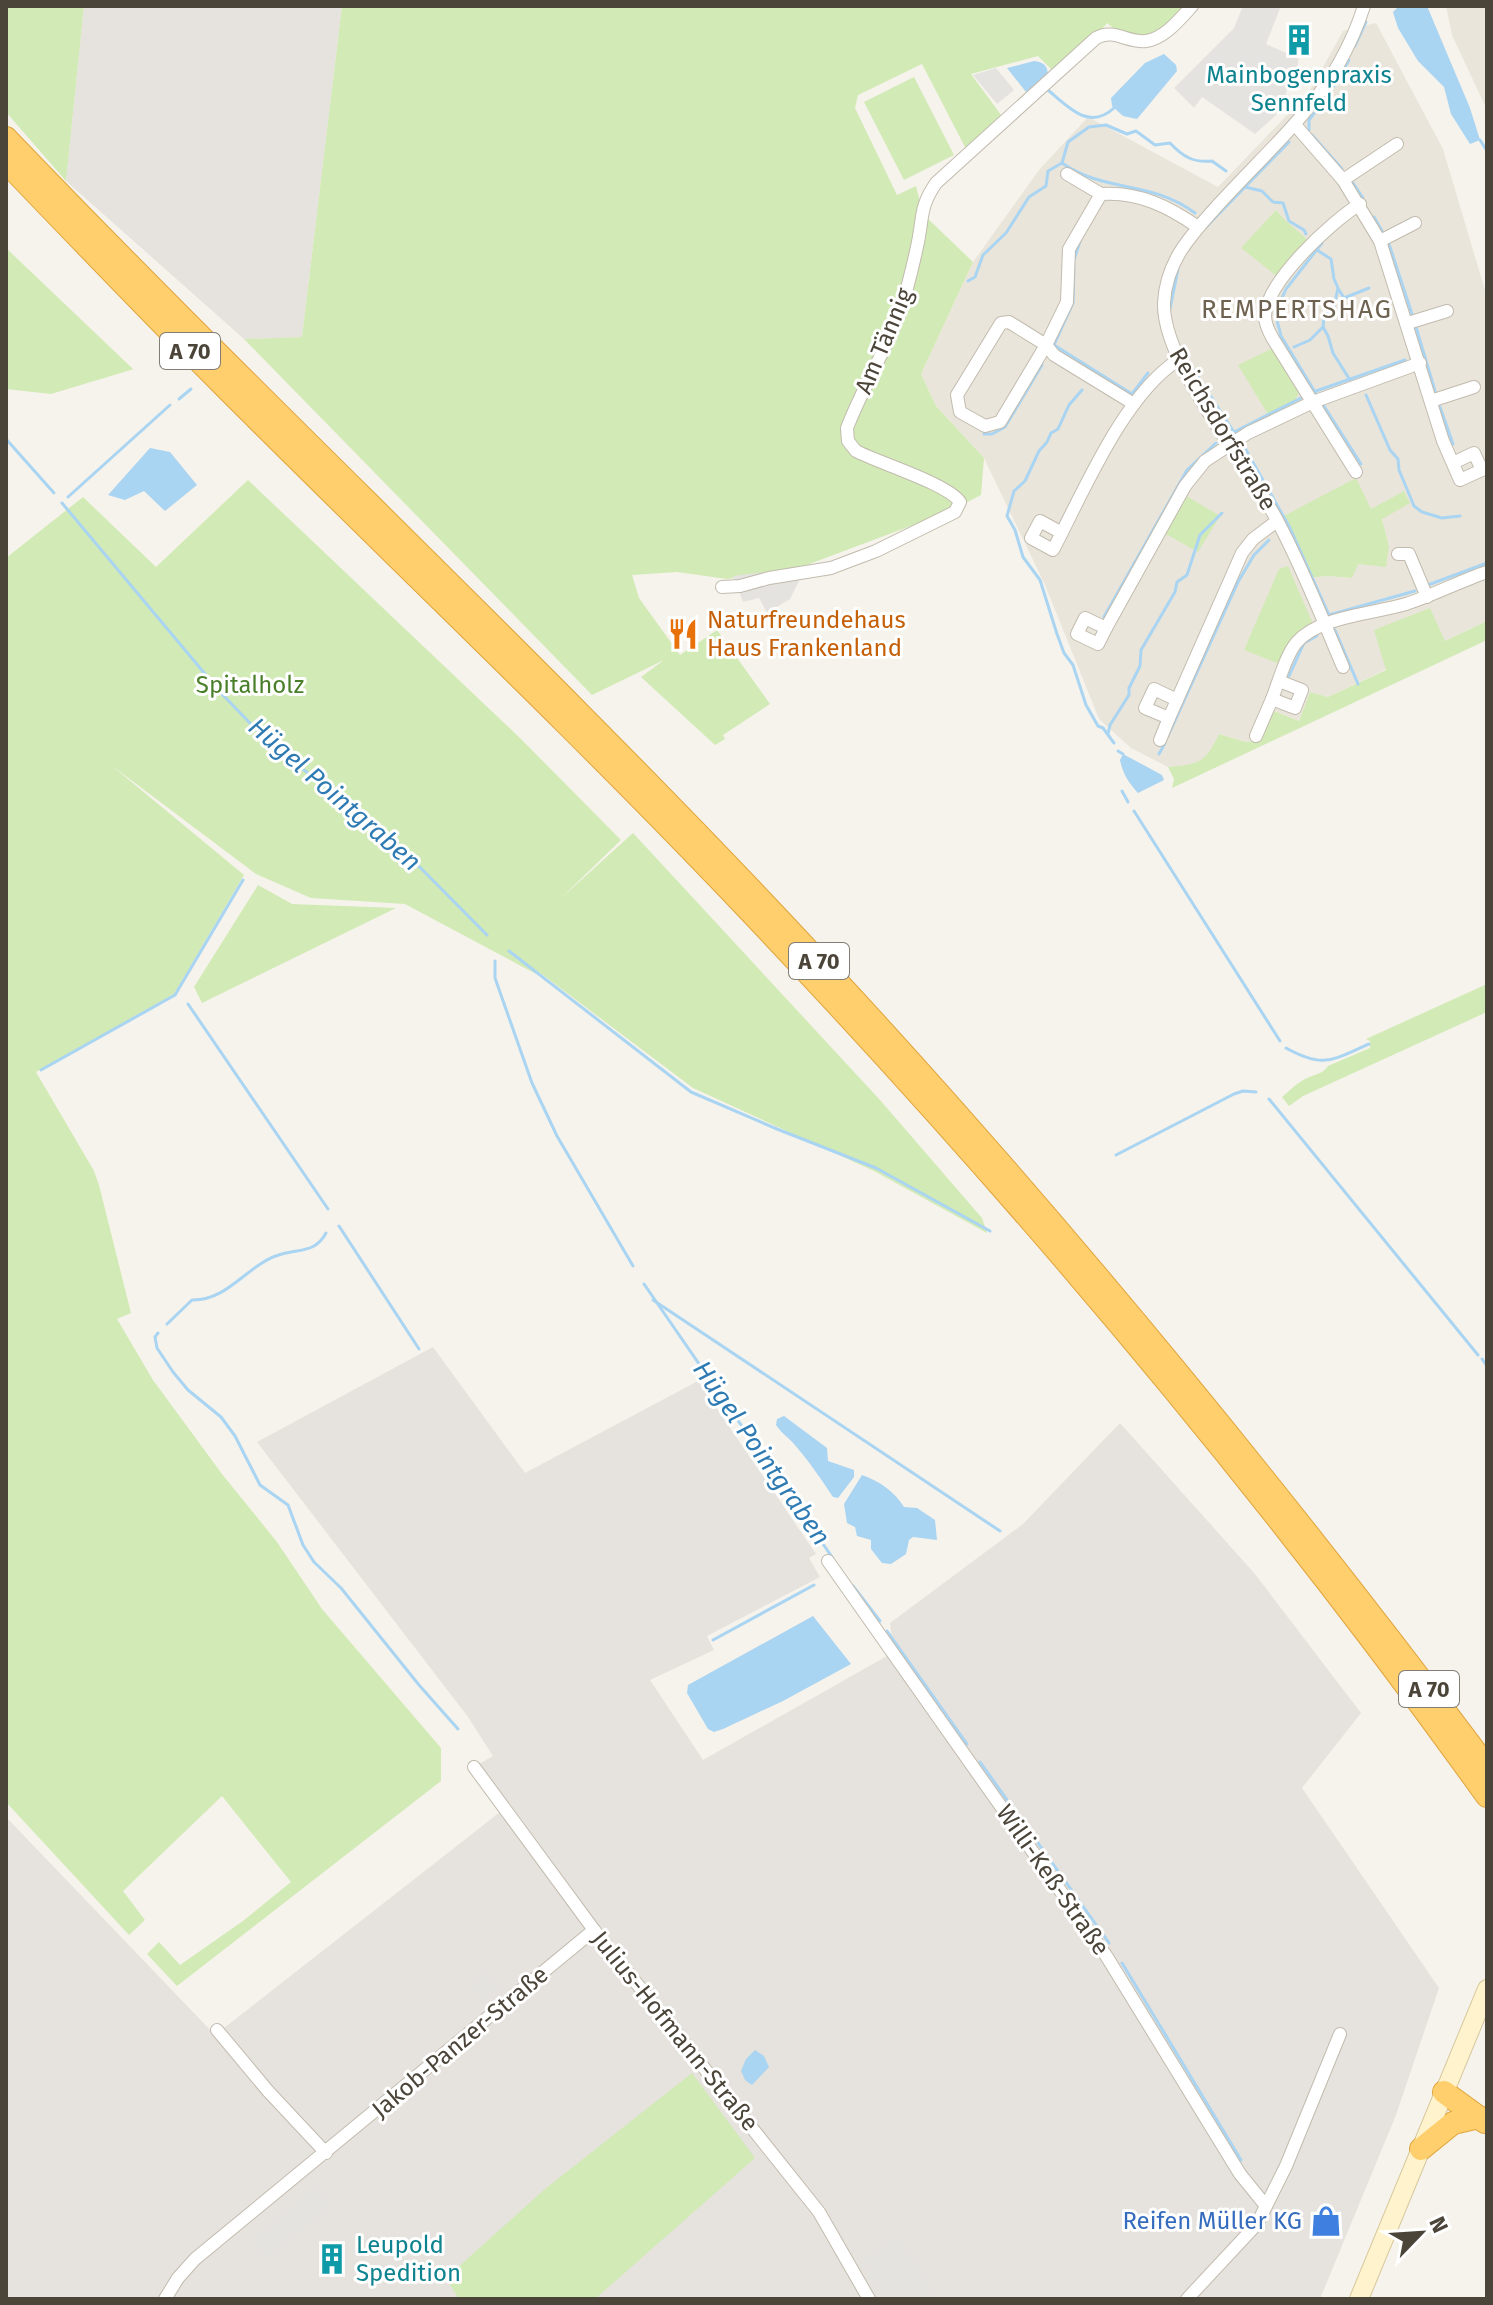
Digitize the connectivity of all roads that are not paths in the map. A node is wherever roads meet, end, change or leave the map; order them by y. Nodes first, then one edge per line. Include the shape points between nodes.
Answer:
1 (1192, 6) edge
2 (1364, 6) edge
3 (1296, 126) junction
4 (6, 138) edge
5 (1397, 144) dead end
6 (10, 167) edge
7 (1067, 174) dead end
8 (1343, 180) junction
9 (1101, 194) junction
10 (1360, 204) junction
11 (1415, 223) dead end
12 (1198, 227) junction
13 (1380, 241) junction
14 (1447, 311) dead end
15 (1408, 323) junction
16 (1046, 345) junction
17 (1178, 360) junction
18 (1420, 363) junction
19 (1474, 387) dead end
20 (1431, 401) junction
21 (1313, 402) junction
22 (1134, 404) junction
23 (1231, 444) junction
24 (1484, 469) edge
25 (1356, 472) dead end
26 (1277, 521) junction
27 (1062, 533) dead end
28 (1398, 554) dead end
29 (1487, 572) edge
30 (722, 587) dead end
31 (1427, 597) junction
32 (1324, 624) junction
33 (1106, 628) dead end
34 (1343, 667) dead end
35 (1279, 681) junction
36 (1272, 699) junction
37 (1177, 700) junction
38 (1169, 718) junction
39 (1256, 736) dead end
40 (1160, 740) dead end
41 (828, 1561) dead end
42 (474, 1767) dead end
43 (1487, 1767) edge
44 (1487, 1796) edge
45 (594, 1930) junction
46 (1487, 1989) edge
47 (217, 2030) dead end
48 (1340, 2034) dead end
49 (1444, 2092) junction
50 (1483, 2120) edge
51 (1421, 2149) junction
52 (326, 2153) junction
53 (1266, 2206) junction
54 (165, 2299) edge
55 (869, 2299) edge
56 (1187, 2299) edge
57 (1359, 2299) edge

1 - 30 street, Am Tännig via 1151,40 1109,33 1096,38 936,183 927,197 910,278 847,428 848,441 856,451 942,487 960,502 955,512 831,568
2 - 3 street, Reichsdorfstraße via 1351,43
3 - 8 street
3 - 12 street, Reichsdorfstraße
4 - 43 highway, A 70 via 645,779 876,1023 1190,1385
5 - 8 street
6 - 44 highway, A 70 via 671,830 898,1073 1178,1398
7 - 9 street
8 - 10 street
9 - 12 street via 1142,198
9 - 16 street via 1069,249 1067,302
10 - 13 street
10 - 21 street via 1325,230 1268,302 1268,330
11 - 13 street
12 - 17 street, Reichsdorfstraße via 1174,258 1165,291 1166,326
13 - 15 street
14 - 15 street
15 - 18 street
16 - 16 street via 1000,422 985,426 960,412 957,395 1001,323 1009,322
16 - 22 street
17 - 22 street via 1152,380
17 - 23 street, Reichsdorfstraße
18 - 20 street
18 - 21 street
19 - 20 street
20 - 24 street via 1460,480
21 - 23 street
21 - 25 street
22 - 27 street
23 - 26 street, Reichsdorfstraße
23 - 33 street via 1194,472
26 - 32 street, Reichsdorfstraße
26 - 37 street via 1242,553
28 - 31 street via 1409,554
29 - 31 street
31 - 32 street
32 - 34 street, Reichsdorfstraße
32 - 35 street via 1295,644
35 - 36 street
35 - 36 street via 1302,690 1295,708
36 - 39 street
37 - 38 street
37 - 38 street via 1154,689 1145,708
38 - 40 street
41 - 53 street, Willi-Keß-Straße via 1107,1957 1240,2174
42 - 45 street, Julius-Hofmann-Straße
45 - 52 street, Jakob-Panzer-Straße
45 - 55 street, Julius-Hofmann-Straße via 819,2212
46 - 49 main road
47 - 52 street
48 - 53 street
49 - 50 highway
49 - 51 main road
50 - 51 highway via 1453,2123
51 - 57 main road
52 - 54 street, Jakob-Panzer-Straße via 195,2259
53 - 56 street via 1257,2224

